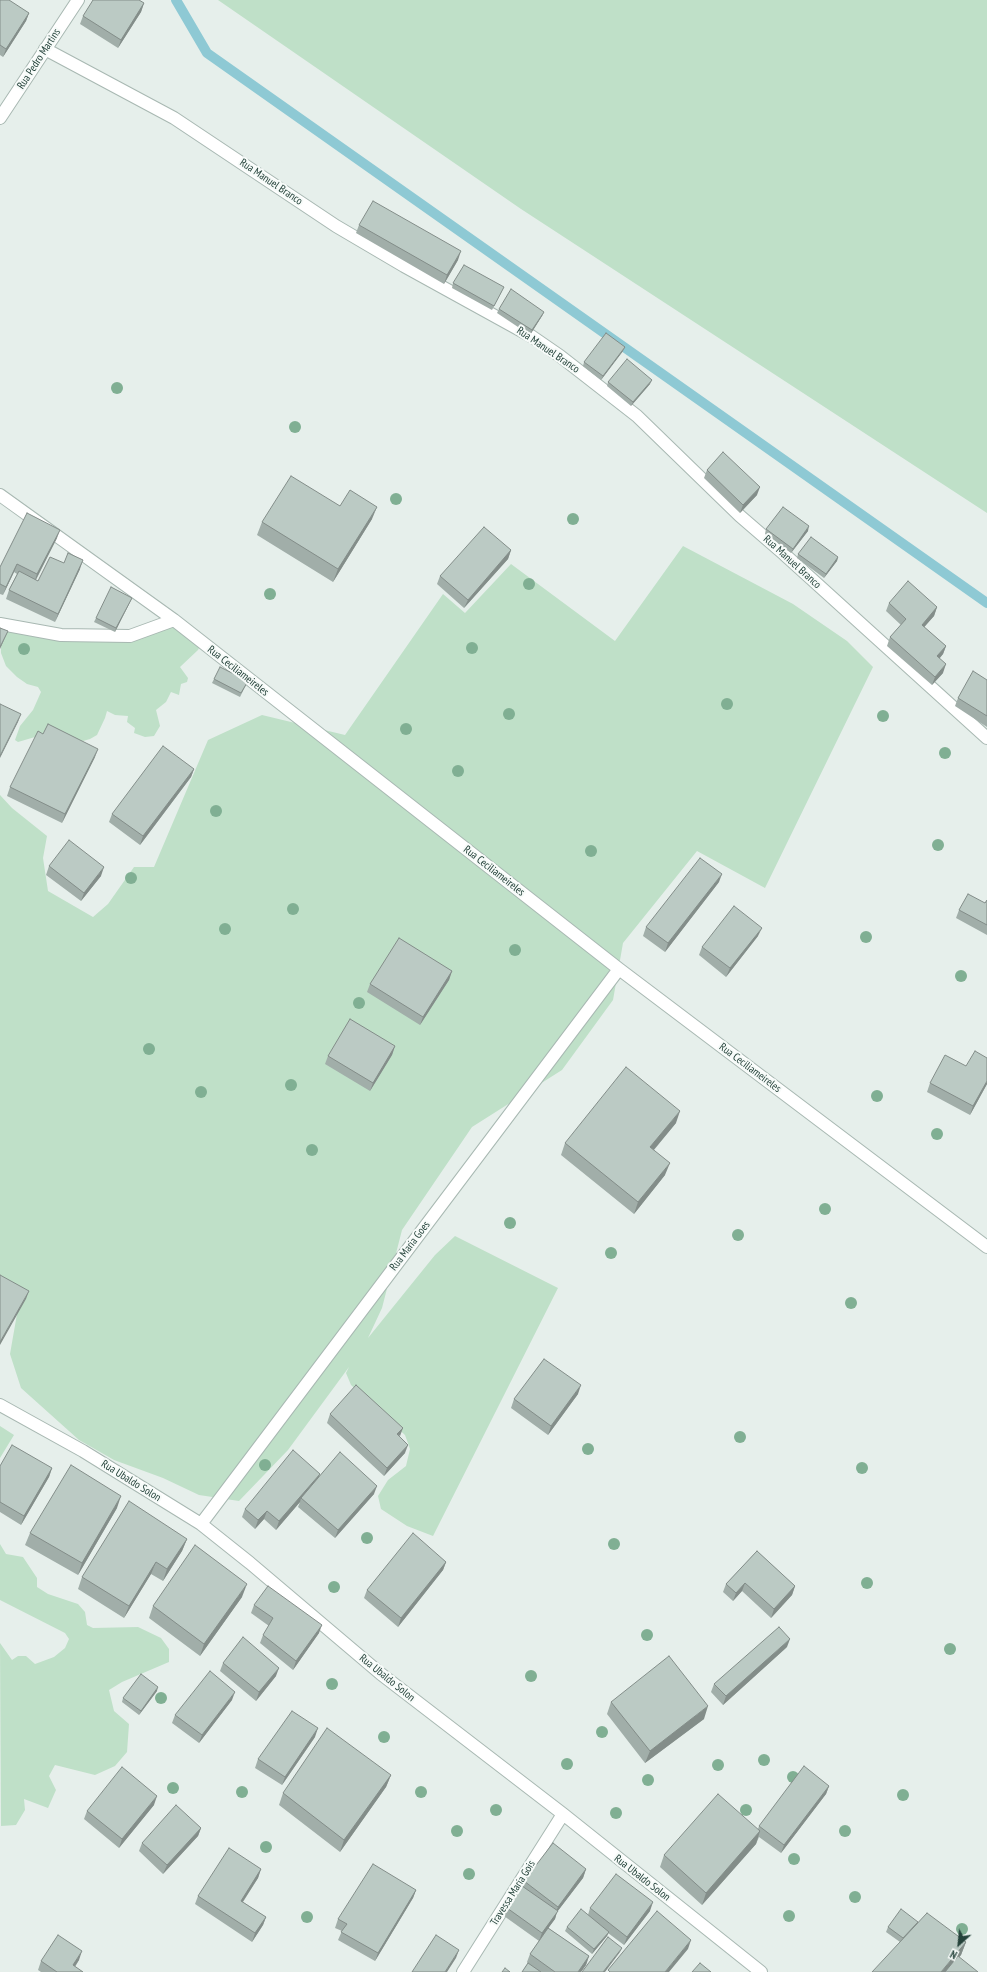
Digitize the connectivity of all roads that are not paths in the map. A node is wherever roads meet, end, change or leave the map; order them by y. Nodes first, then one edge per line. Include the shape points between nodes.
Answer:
1 (78, 0) edge
2 (45, 48) junction
3 (0, 118) edge
4 (0, 495) edge
5 (174, 620) junction
6 (0, 624) edge
7 (987, 738) edge
8 (619, 969) junction
9 (987, 1247) edge
10 (0, 1405) edge
11 (201, 1524) junction
12 (563, 1814) junction
13 (463, 1972) edge
14 (761, 1972) edge

1 - 2 street, Rua Pedro Martins
2 - 3 street, Rua Pedro Martins
2 - 7 street, Rua Manuel Branco via 174,118 336,226 531,336 560,356 637,416 740,516
4 - 5 street, Rua Ceciliameireles
5 - 6 street via 130,636 61,635
5 - 8 street, Rua Ceciliameireles
8 - 9 street, Rua Ceciliameireles
8 - 11 street, Rua Maria Goes
10 - 11 street, Rua Ubaldo Solon via 83,1451
11 - 12 street, Rua Ubaldo Solon via 381,1674
12 - 13 street, Travessa Maria Gois
12 - 14 street, Rua Ubaldo Solon

